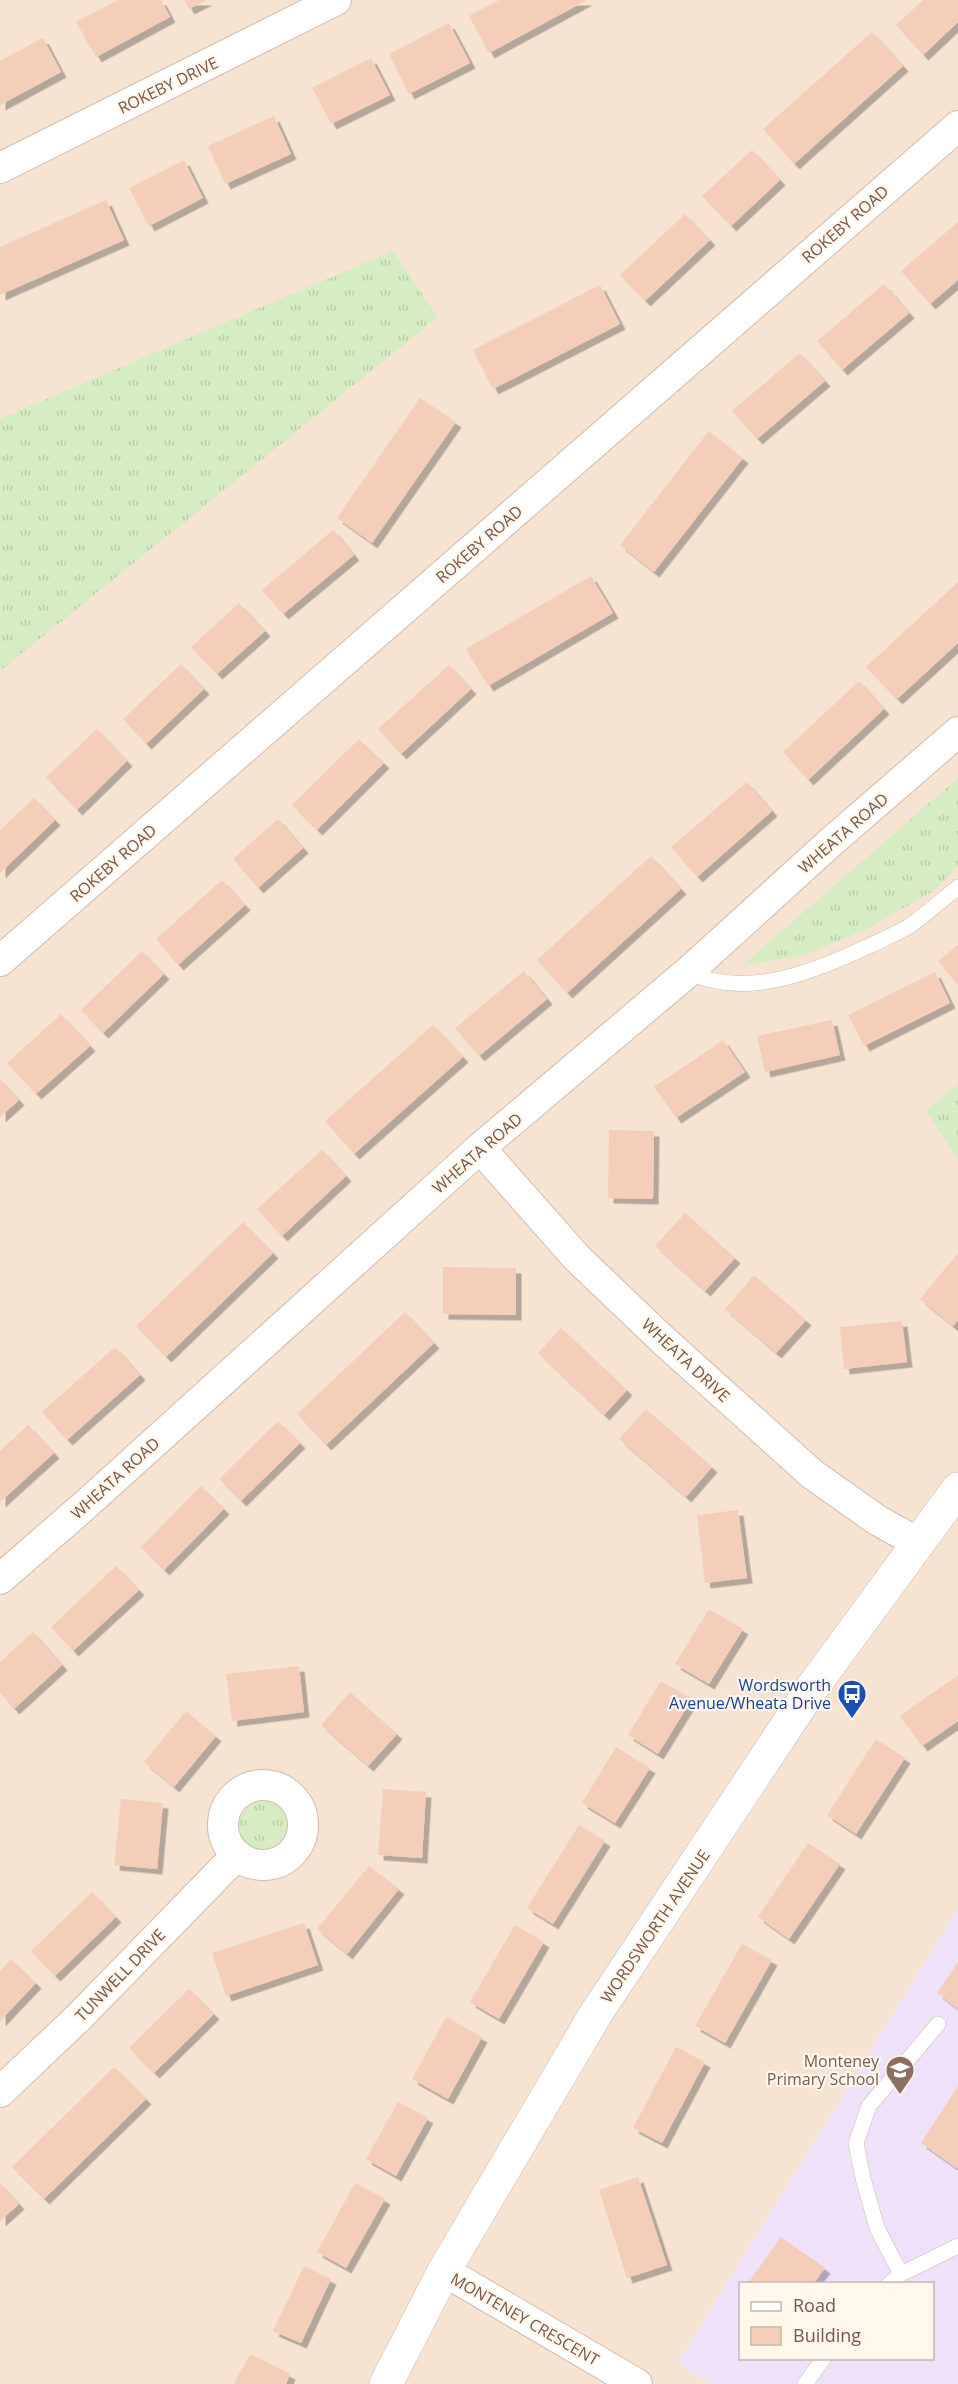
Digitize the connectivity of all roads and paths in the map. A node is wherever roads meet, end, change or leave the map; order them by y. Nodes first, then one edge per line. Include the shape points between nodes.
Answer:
1 (336, 0) edge
2 (958, 126) edge
3 (0, 168) edge
4 (958, 732) edge
5 (958, 887) edge
6 (0, 962) edge
7 (688, 972) junction
8 (480, 1148) junction
9 (958, 1489) edge
10 (918, 1543) junction
11 (0, 1579) edge
12 (237, 1855) dead end
13 (938, 2024) dead end
14 (0, 2092) edge
15 (958, 2246) edge
16 (444, 2271) junction
17 (895, 2279) edge
18 (823, 2360) edge
19 (386, 2384) edge
20 (637, 2384) edge
21 (805, 2384) edge

1 - 3 street, ROKEBY DRIVE
2 - 6 street, ROKEBY ROAD
4 - 7 street, WHEATA ROAD
5 - 7 lane via 908,927 836,962 798,974 778,980 728,984
7 - 8 street, WHEATA ROAD
8 - 10 street, WHEATA DRIVE via 577,1258 672,1348 812,1474 876,1520
8 - 11 street, WHEATA ROAD
9 - 10 street, WORDSWORTH AVENUE
10 - 16 street, WORDSWORTH AVENUE via 813,1688 597,2012
12 - 14 street, TUNWELL DRIVE
13 - 17 lane via 869,2106 855,2143
15 - 17 lane
16 - 19 street, WORDSWORTH AVENUE
16 - 20 street, MONTENEY CRESCENT
18 - 21 lane

